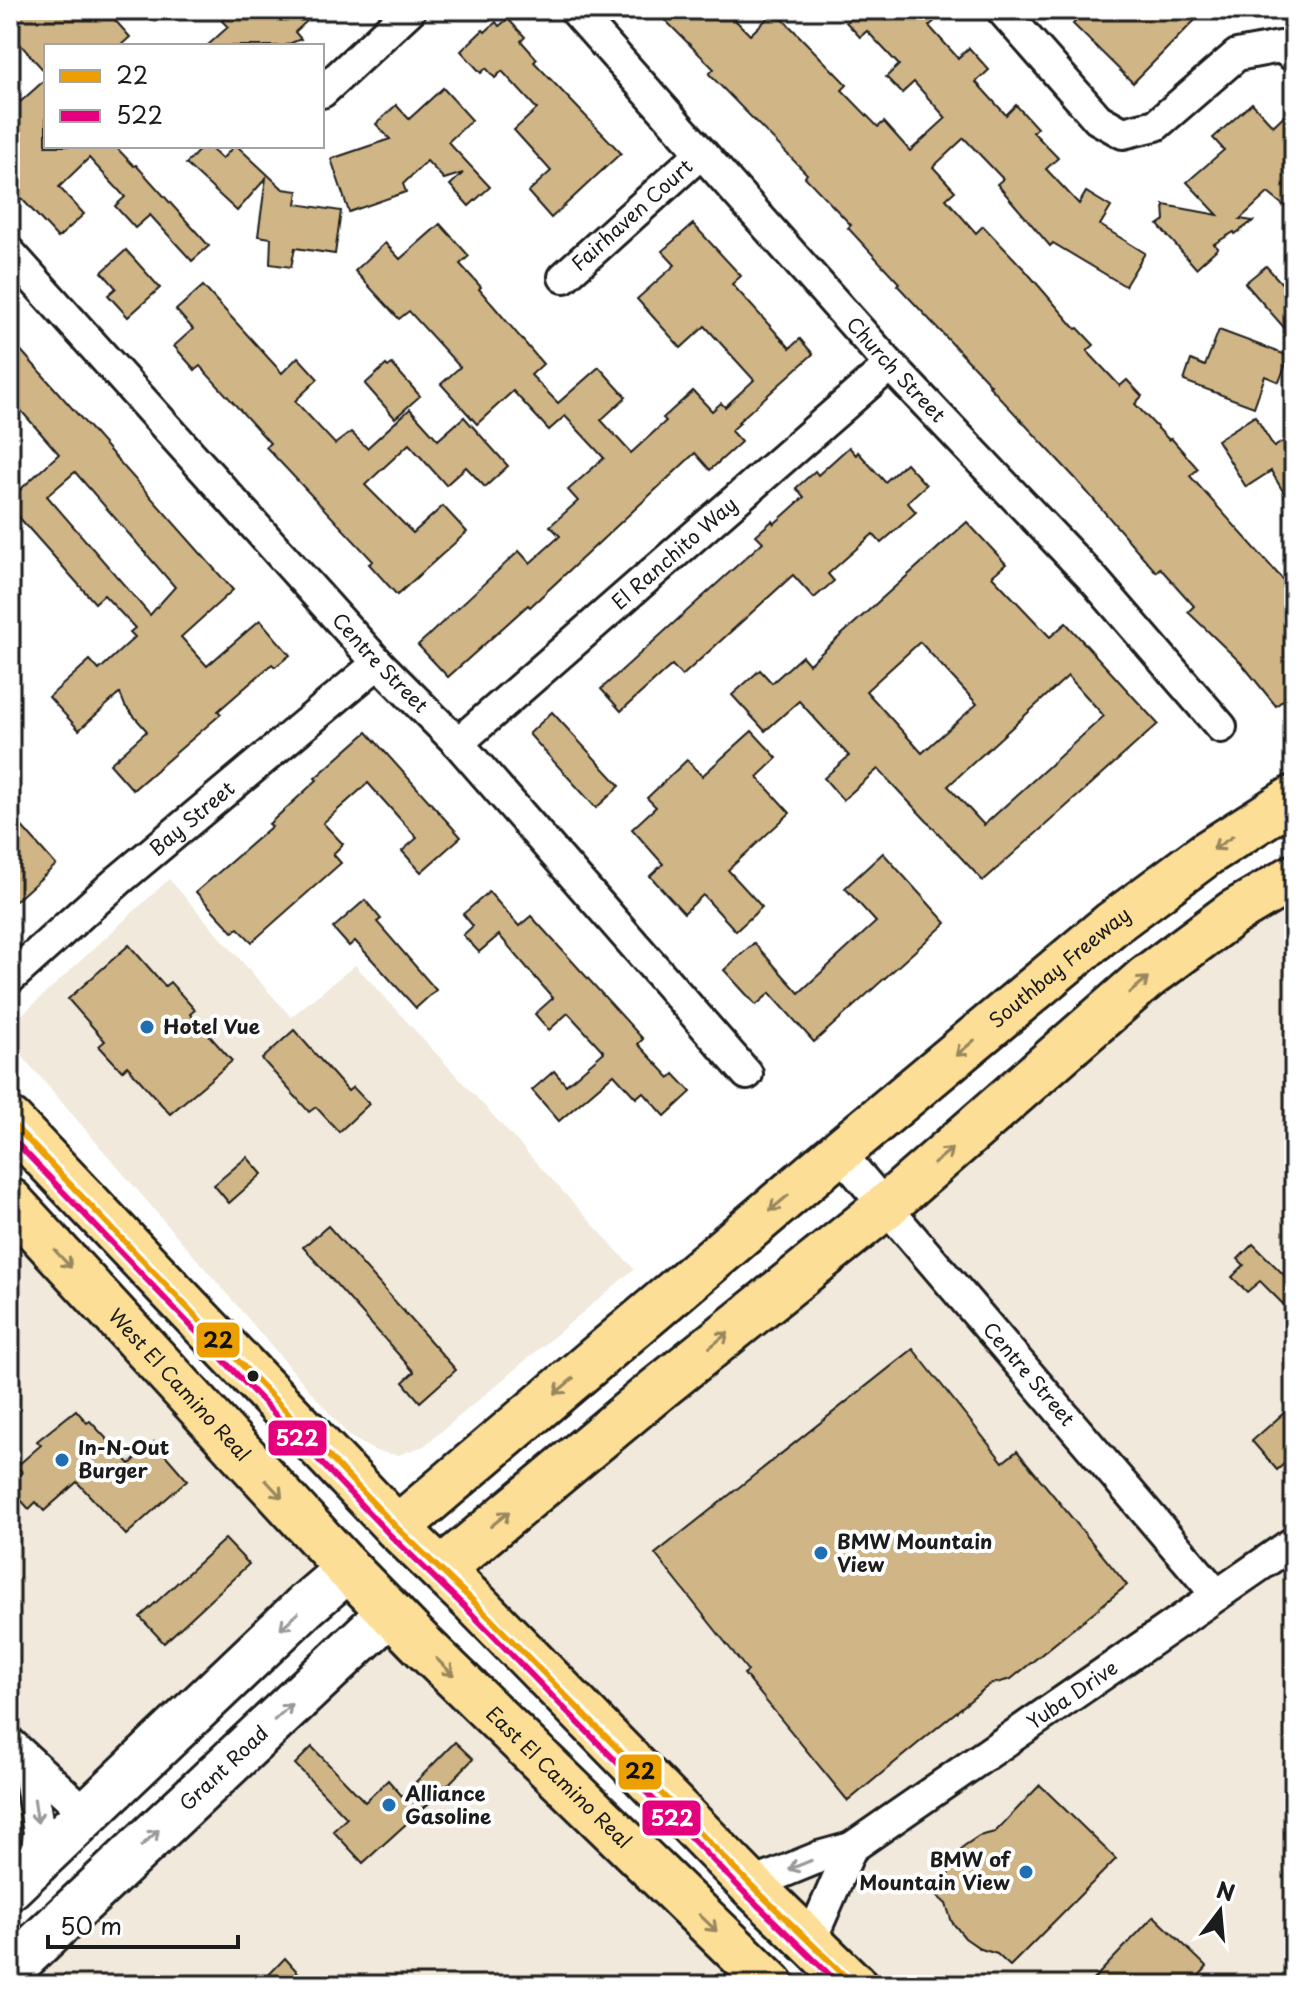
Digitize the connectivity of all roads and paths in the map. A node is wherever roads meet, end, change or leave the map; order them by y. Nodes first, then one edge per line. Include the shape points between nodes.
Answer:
1 (410, 10) edge
2 (575, 10) edge
3 (1002, 10) edge
4 (1294, 56) edge
5 (324, 90) edge
6 (701, 153) junction
7 (10, 253) edge
8 (564, 277) dead end
9 (890, 365) junction
10 (378, 663) junction
11 (1221, 727) dead end
12 (458, 743) junction
13 (1291, 799) edge
14 (1294, 877) edge
15 (10, 978) edge
16 (747, 1074) dead end
17 (10, 1121) edge
18 (839, 1152) junction
19 (10, 1201) edge
20 (885, 1207) junction
21 (397, 1528) junction
22 (1294, 1542) edge
23 (348, 1569) junction
24 (441, 1570) junction
25 (1217, 1595) junction
26 (390, 1612) junction
27 (18, 1752) edge
28 (86, 1813) junction
29 (851, 1848) junction
30 (59, 1872) edge
31 (751, 1885) junction
32 (810, 1942) junction
33 (26, 1956) edge
34 (767, 1980) edge
35 (817, 1985) edge
36 (854, 1985) edge

1 - 5 street
2 - 6 street, Church Street
3 - 4 street via 1098,119 1123,133 1156,125 1237,55 1280,47
6 - 8 street, Fairhaven Court
6 - 9 street, Church Street
7 - 10 street, Centre Street
9 - 11 street, Church Street via 1094,580
9 - 12 street, El Ranchito Way
10 - 12 street, Centre Street
10 - 15 street, Bay Street
12 - 16 street, Centre Street
13 -> 18 main road, Southbay Freeway via 1113,923
20 -> 14 main road, Grant Road via 1146,978 1233,913
17 - 21 main road
18 - 20 street, Centre Street
18 -> 21 main road, Southbay Freeway
19 -> 23 main road, West El Camino Real
24 -> 20 main road, Grant Road
20 - 25 street, Centre Street
21 - 23 main road
21 - 24 main road
22 - 25 street, Yuba Drive
23 - 26 main road, East El Camino Real
23 -> 28 main road
24 - 26 main road, Grant Road
24 - 31 main road
25 - 29 street, Yuba Drive
30 -> 26 main road, Grant Road
26 -> 34 main road, East El Camino Real
27 - 28 street
27 -> 30 street via 39,1832
28 - 30 main road
29 -> 31 street, Yuba Drive
29 - 32 street
30 - 33 main road, Grant Road
31 - 32 main road
32 - 36 main road
34 - 35 main road via 774,1963 791,1964

